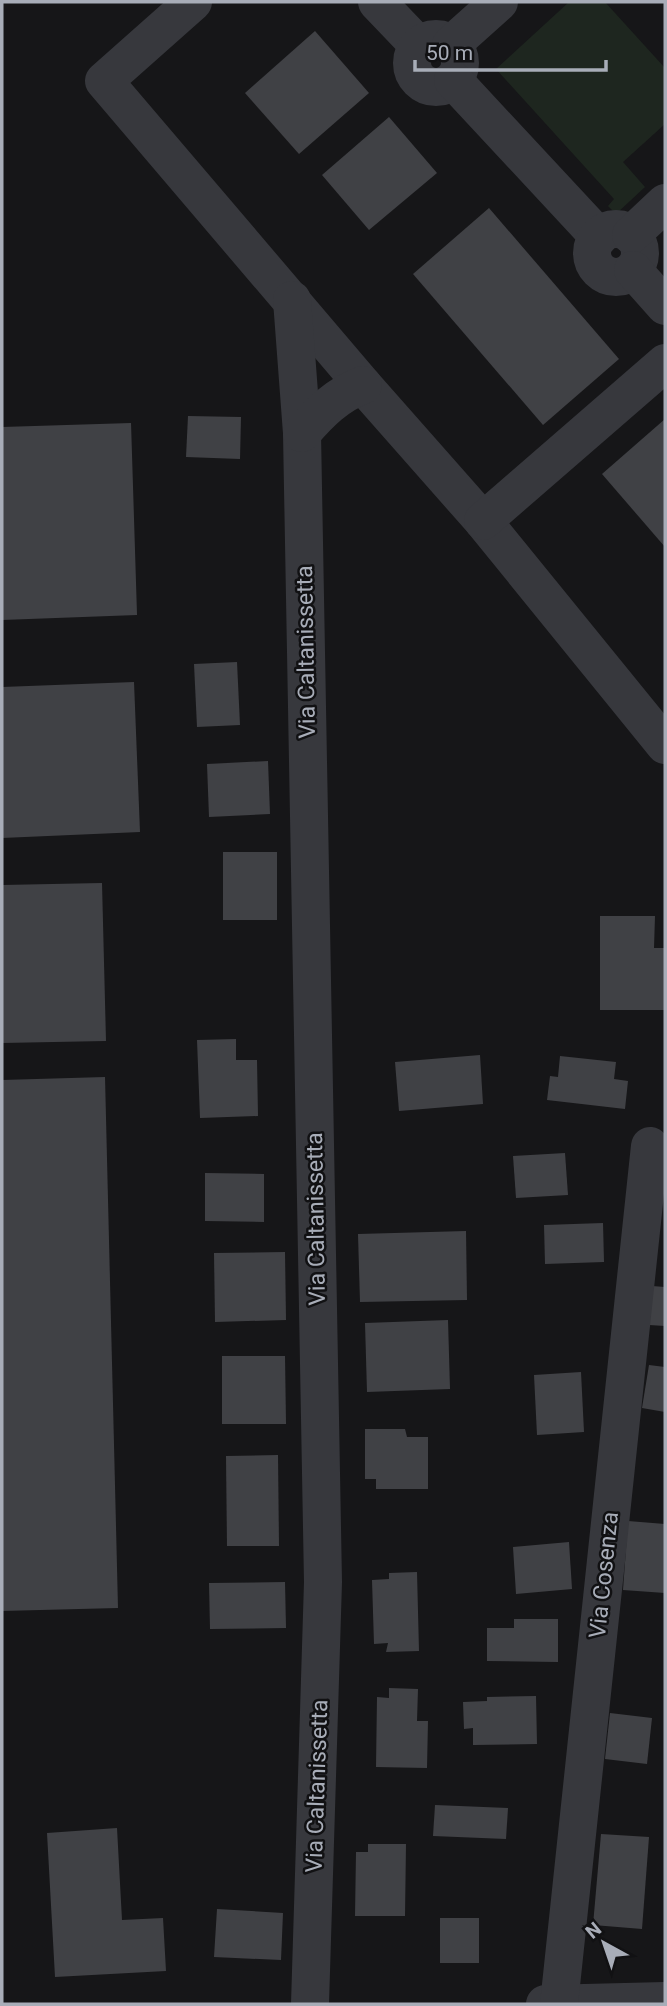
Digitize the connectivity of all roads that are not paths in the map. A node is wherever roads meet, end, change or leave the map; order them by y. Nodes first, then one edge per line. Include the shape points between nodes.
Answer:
1 (193, 2) edge
2 (377, 2) edge
3 (499, 2) edge
4 (441, 57) junction
5 (114, 72) junction
6 (665, 203) edge
7 (621, 247) junction
8 (292, 300) junction
9 (665, 306) edge
10 (665, 363) edge
11 (363, 385) junction
12 (302, 433) junction
13 (491, 513) junction
14 (665, 708) edge
15 (665, 745) edge
16 (650, 1146) dead end
17 (665, 1994) edge
18 (310, 2004) edge
19 (545, 2004) edge
20 (559, 2004) edge

1 - 5 street
2 - 4 street
3 - 4 street
4 - 7 street
5 - 8 street
5 - 13 street
6 - 7 street
7 - 9 street
8 - 11 street
8 - 12 street, Via Caltanissetta
10 - 13 street
11 - 12 street via 331,402
11 - 13 street
12 - 18 street, Via Caltanissetta via 323,1582
13 - 14 street
13 - 15 street
16 - 20 street, Via Cosenza
17 - 20 street
19 - 20 street

